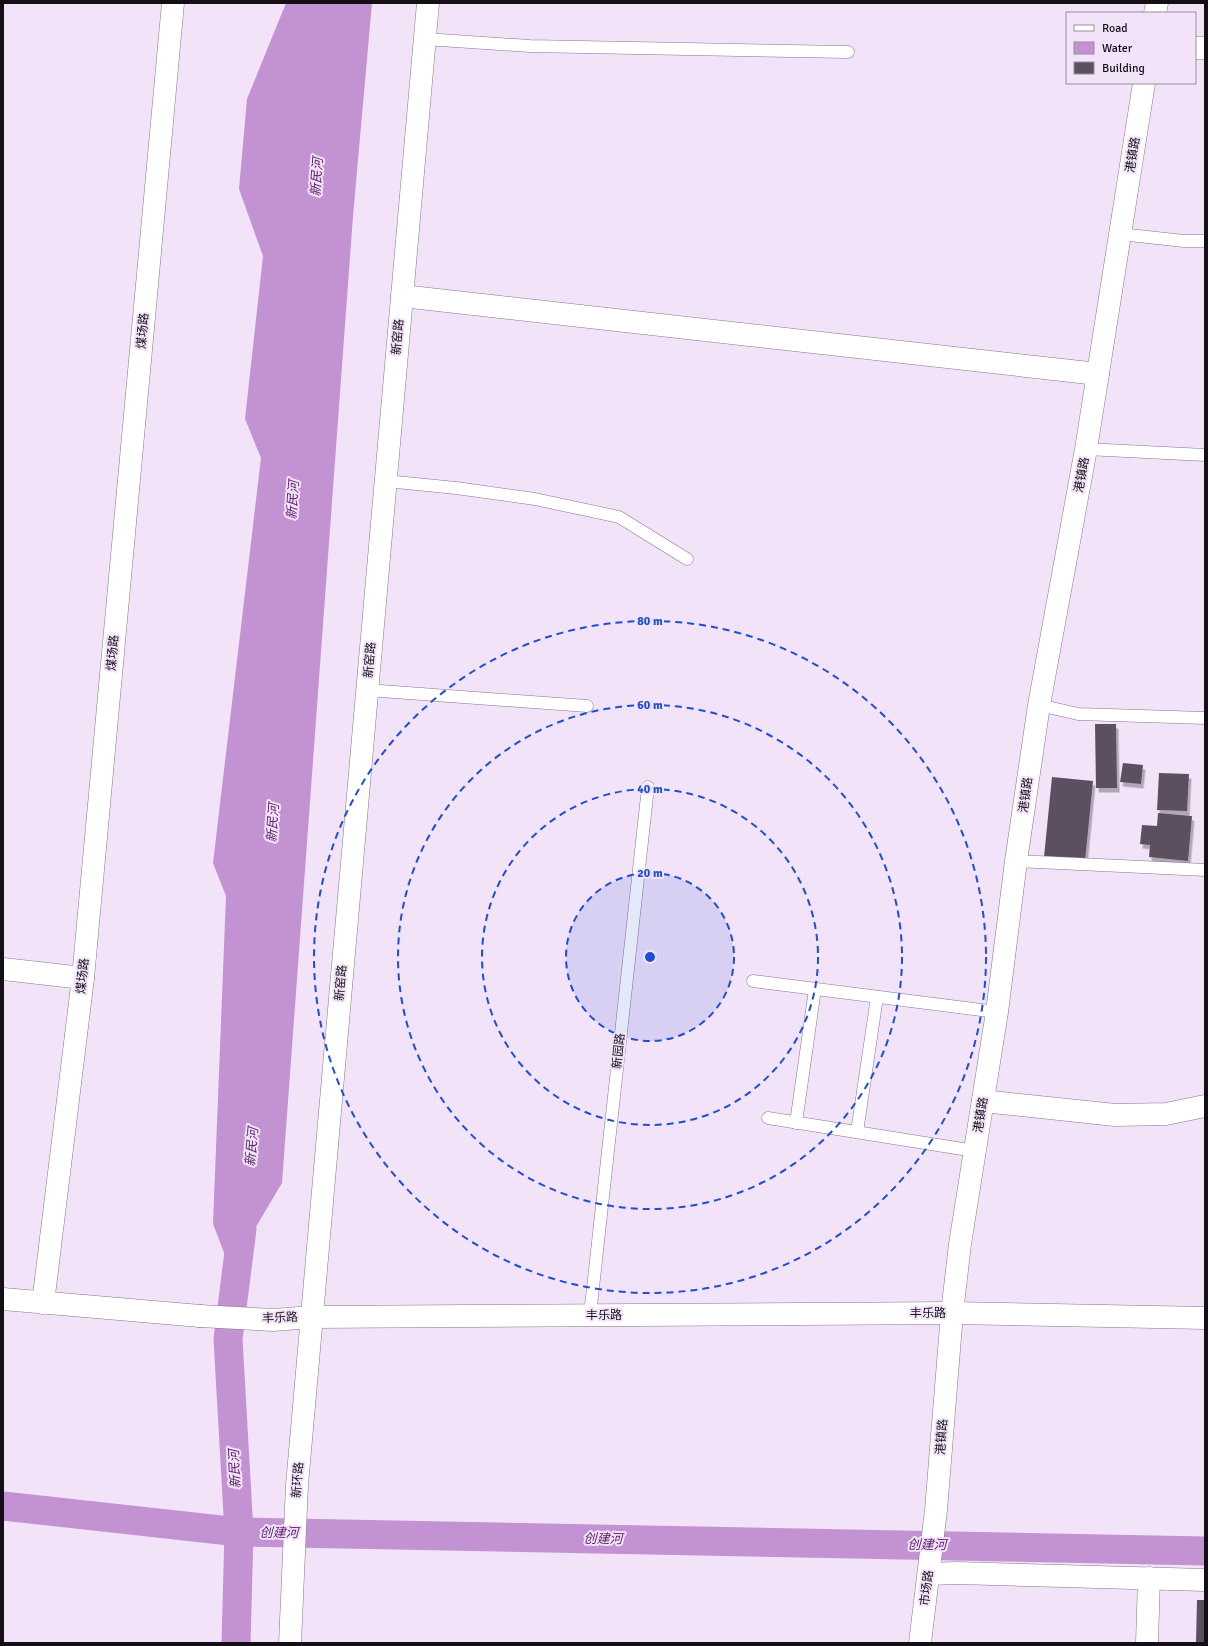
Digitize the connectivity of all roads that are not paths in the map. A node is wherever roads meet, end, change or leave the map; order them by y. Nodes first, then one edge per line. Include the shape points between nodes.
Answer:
1 (173, 3) edge
2 (428, 3) edge
3 (425, 39) junction
4 (848, 52) dead end
5 (1144, 84) edge
6 (1120, 234) junction
7 (1205, 241) edge
8 (402, 296) junction
9 (1098, 374) junction
10 (1086, 448) junction
11 (1205, 455) edge
12 (386, 482) junction
13 (687, 559) dead end
14 (367, 690) junction
15 (1039, 705) junction
16 (587, 706) dead end
17 (1205, 718) edge
18 (648, 787) dead end
19 (1016, 861) junction
20 (1205, 870) edge
21 (3, 970) edge
22 (83, 978) junction
23 (753, 981) dead end
24 (815, 989) junction
25 (876, 997) junction
26 (997, 1012) junction
27 (983, 1101) junction
28 (1205, 1106) edge
29 (768, 1118) dead end
30 (796, 1123) junction
31 (857, 1132) junction
32 (975, 1151) junction
33 (3, 1300) edge
34 (43, 1303) junction
35 (952, 1313) junction
36 (590, 1315) junction
37 (312, 1317) junction
38 (1205, 1318) edge
39 (936, 1510) joint
40 (929, 1574) junction
41 (1149, 1578) junction
42 (1205, 1580) edge
43 (290, 1643) edge
44 (920, 1643) edge
45 (1147, 1643) edge

1 - 22 street, 煤场路
2 - 3 street, 新窑路
3 - 4 lane via 530,46
3 - 8 street, 新窑路
5 - 6 street, 港镇路
6 - 7 lane
6 - 9 street, 港镇路
8 - 9 street
8 - 12 street, 新窑路
9 - 10 street, 港镇路
10 - 11 lane
10 - 15 street, 港镇路
12 - 13 lane via 528,498 619,517
12 - 14 street, 新窑路
14 - 16 lane
14 - 37 street, 新窑路
15 - 17 lane via 1078,714
15 - 19 street, 港镇路
18 - 36 lane, 新园路
19 - 20 lane
19 - 26 street, 港镇路
21 - 22 street
22 - 34 street, 煤场路
23 - 24 lane
24 - 25 lane
24 - 30 lane
25 - 26 lane
25 - 31 lane
26 - 27 street, 港镇路
27 - 28 street via 1115,1115 1166,1114
27 - 32 street, 港镇路
29 - 30 lane
30 - 31 lane
31 - 32 lane
32 - 35 street, 港镇路
33 - 34 street, 丰乐路
34 - 37 street, 丰乐路 via 273,1320
35 - 36 street, 丰乐路
35 - 38 street, 丰乐路
35 - 39 street, 港镇路
36 - 37 street, 丰乐路
37 - 43 street, 新环路 via 297,1485
39 - 40 street, 市场路
40 - 41 street
40 - 44 street, 市场路
41 - 42 street
41 - 45 street

